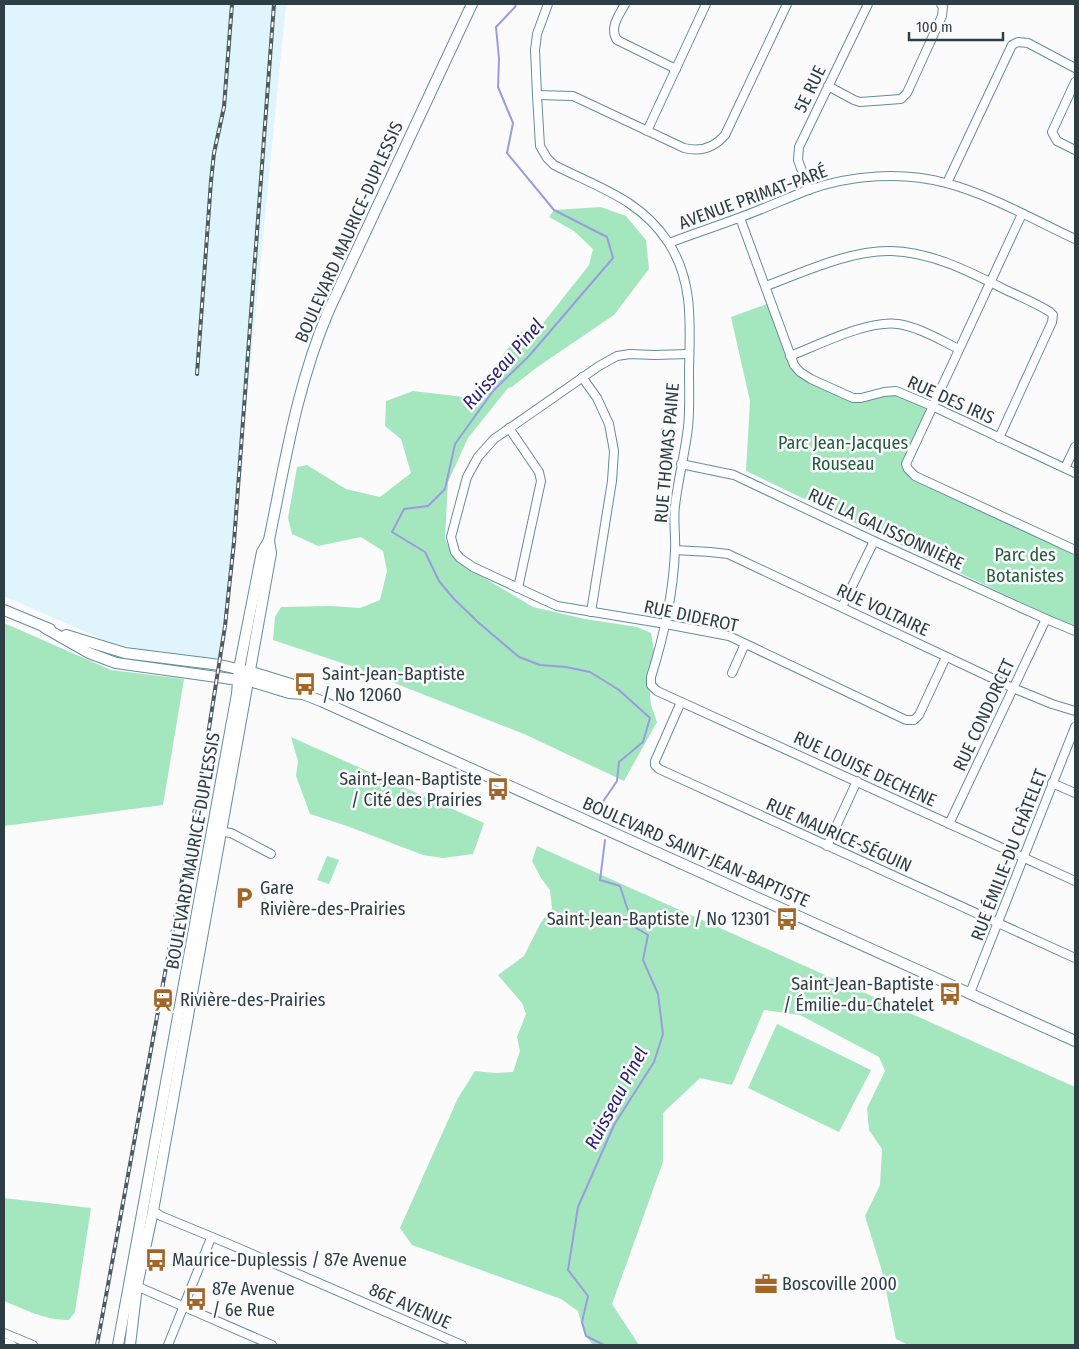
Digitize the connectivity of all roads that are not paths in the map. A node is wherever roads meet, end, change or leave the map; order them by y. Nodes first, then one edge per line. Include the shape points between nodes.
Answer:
1 (472, 4) edge
2 (548, 4) edge
3 (625, 4) edge
4 (706, 4) edge
5 (787, 4) edge
6 (868, 4) edge
7 (941, 4) edge
8 (1075, 68) edge
9 (676, 69) junction
10 (1075, 82) edge
11 (828, 86) junction
12 (537, 95) junction
13 (647, 131) junction
14 (1075, 150) edge
15 (947, 183) junction
16 (809, 190) junction
17 (1022, 214) junction
18 (740, 218) junction
19 (1075, 239) edge
20 (669, 243) junction
21 (990, 282) junction
22 (766, 286) junction
23 (959, 349) junction
24 (689, 354) junction
25 (790, 356) junction
26 (582, 377) junction
27 (932, 406) junction
28 (509, 428) junction
29 (999, 438) junction
30 (1075, 447) edge
31 (681, 464) junction
32 (1065, 468) junction
33 (1075, 473) edge
34 (874, 541) junction
35 (675, 550) junction
36 (1075, 550) edge
37 (518, 588) junction
38 (842, 607) junction
39 (4, 610) edge
40 (591, 612) junction
41 (1046, 619) junction
42 (666, 624) junction
43 (1075, 630) edge
44 (746, 644) junction
45 (946, 657) junction
46 (732, 673) dead end
47 (243, 675) junction
48 (651, 677) joint
49 (1013, 688) junction
50 (680, 702) junction
51 (1075, 711) edge
52 (1075, 727) edge
53 (857, 781) junction
54 (1052, 783) junction
55 (1075, 793) edge
56 (949, 824) junction
57 (217, 831) junction
58 (828, 846) junction
59 (271, 854) dead end
60 (1023, 857) junction
61 (1075, 881) edge
62 (998, 923) junction
63 (1075, 958) edge
64 (970, 993) junction
65 (1075, 1041) edge
66 (153, 1211) junction
67 (211, 1238) junction
68 (133, 1285) junction
69 (184, 1308) junction
70 (4, 1332) edge
71 (4, 1342) edge
72 (12, 1345) edge
73 (33, 1345) edge
74 (118, 1345) edge
75 (130, 1345) edge
76 (168, 1345) edge
77 (272, 1345) edge
78 (462, 1345) edge

1 - 47 street, BOULEVARD MAURICE-DUPLESSIS via 314,347 296,412 269,540 262,552
2 - 12 street, RUE THOMAS PAINE via 535,50
3 - 9 street via 614,30 617,40
4 - 9 street
5 - 13 street via 726,135 701,150 684,148
6 - 11 street, 5E RUE
7 - 11 street via 942,16 907,93 901,99 860,102
8 - 15 street via 1028,44 1012,44
9 - 13 street
10 - 14 street via 1052,132 1056,140
11 - 16 street, 5E RUE via 798,151
12 - 13 street via 573,96
12 - 20 street, RUE THOMAS PAINE via 540,141 547,158 554,165 623,198 651,221
15 - 16 street, AVENUE PRIMAT-PARÉ via 907,176 878,176
15 - 17 street, AVENUE PRIMAT-PARÉ
16 - 18 street, AVENUE PRIMAT-PARÉ
17 - 19 street, AVENUE PRIMAT-PARÉ
17 - 21 street
18 - 20 street, AVENUE PRIMAT-PARÉ
18 - 22 street, RUE DES IRIS
20 - 24 street, RUE THOMAS PAINE via 686,287 690,320
21 - 22 street via 949,263 891,251 844,259
21 - 23 street
21 - 29 street via 1053,315
22 - 25 street, RUE DES IRIS
23 - 25 street via 911,328 884,324 857,330
23 - 27 street
24 - 26 street via 617,356
24 - 31 street, RUE THOMAS PAINE via 688,427
25 - 27 street, RUE DES IRIS via 800,372 853,398 896,391
26 - 28 street
26 - 40 street via 597,398 609,424 614,451
27 - 29 street, RUE DES IRIS
27 - 36 street via 906,464 914,476
28 - 37 street via 541,481
28 - 37 street, RUE DIDEROT via 484,450 467,477 452,530 452,545 460,558 473,567
29 - 32 street, RUE DES IRIS
30 - 32 street
31 - 34 street, RUE LA GALISSONNIÈRE via 734,475
31 - 35 street, RUE THOMAS PAINE via 675,508
32 - 33 street, RUE DES IRIS
34 - 38 street
34 - 41 street, RUE LA GALISSONNIÈRE
35 - 38 street, RUE VOLTAIRE via 728,554
35 - 42 street, RUE THOMAS PAINE
37 - 40 street, RUE DIDEROT via 557,606
38 - 45 street, RUE VOLTAIRE
39 - 47 street, BOULEVARD SAINT-JEAN-BAPTISTE via 45,628 125,653 220,665
40 - 42 street, RUE DIDEROT
41 - 43 street, RUE LA GALISSONNIÈRE
41 - 49 street, RUE CONDORCET
42 - 44 street, RUE DIDEROT via 730,636
42 - 48 street, RUE THOMAS PAINE
44 - 45 street, RUE DIDEROT via 910,721 919,715
44 - 46 street
45 - 49 street, RUE VOLTAIRE
47 - 57 street, BOULEVARD MAURICE-DUPLESSIS via 237,694
47 - 64 street, BOULEVARD SAINT-JEAN-BAPTISTE via 291,684 303,694
48 - 50 street, RUE LOUISE DECHENE via 651,684 657,691
49 - 51 street, RUE VOLTAIRE
49 - 56 street, RUE CONDORCET
50 - 53 street, RUE LOUISE DECHENE
50 - 58 street, RUE MAURICE-SÉGUIN via 655,761 659,769
52 - 54 street, RUE ÉMILIE-DU CHÂTELET
53 - 56 street, RUE LOUISE DECHENE
53 - 58 street
54 - 55 street
54 - 60 street, RUE ÉMILIE-DU CHÂTELET
56 - 60 street, RUE LOUISE DECHENE
57 - 59 street via 231,833
57 - 66 street, BOULEVARD MAURICE-DUPLESSIS
57 - 68 street, BOULEVARD MAURICE-DUPLESSIS
58 - 62 street, RUE MAURICE-SÉGUIN
60 - 61 street, RUE LOUISE DECHENE
60 - 62 street, RUE ÉMILIE-DU CHÂTELET
62 - 63 street, RUE MAURICE-SÉGUIN
62 - 64 street, RUE ÉMILIE-DU CHÂTELET
64 - 65 street, BOULEVARD SAINT-JEAN-BAPTISTE
66 - 67 street, 86E AVENUE
66 - 68 street, BOULEVARD MAURICE-DUPLESSIS
67 - 69 street
67 - 78 street, 86E AVENUE
68 - 69 street
68 - 74 street, BOULEVARD MAURICE-DUPLESSIS
68 - 75 street, BOULEVARD MAURICE-DUPLESSIS
69 - 76 street
69 - 77 street
70 - 73 street
71 - 72 street

